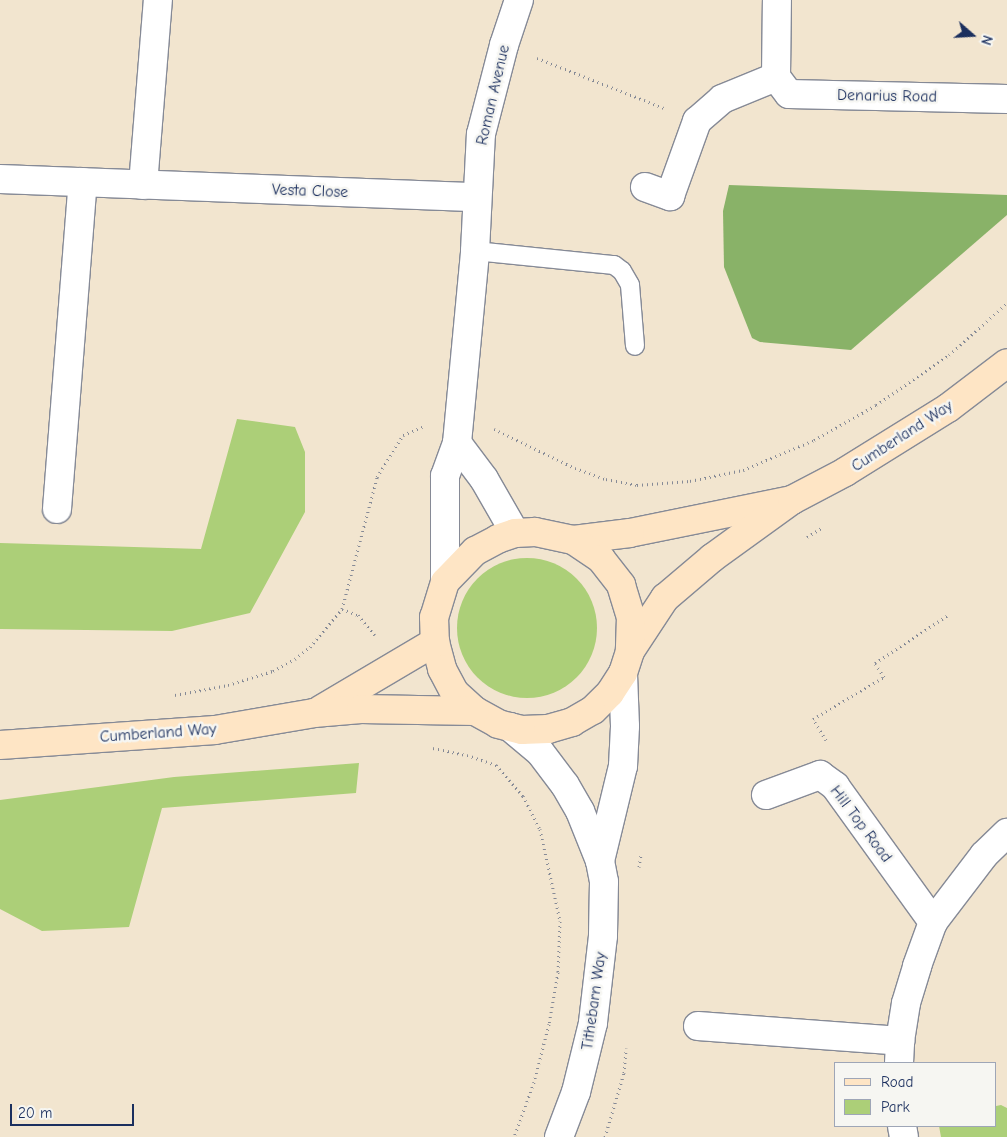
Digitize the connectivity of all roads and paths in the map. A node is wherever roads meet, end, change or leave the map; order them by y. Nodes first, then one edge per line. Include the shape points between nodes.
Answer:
1 (158, 0) edge
2 (519, 0) edge
3 (777, 0) edge
4 (504, 45) junction
5 (776, 77) junction
6 (1007, 98) edge
7 (696, 121) junction
8 (0, 179) edge
9 (82, 182) junction
10 (143, 185) junction
11 (645, 187) dead end
12 (477, 197) junction
13 (475, 251) junction
14 (1007, 303) edge
15 (635, 346) dead end
16 (1007, 363) edge
17 (427, 425) dead end
18 (490, 427) dead end
19 (457, 443) junction
20 (792, 500) junction
21 (57, 509) dead end
22 (826, 525) dead end
23 (514, 533) junction
24 (573, 540) junction
25 (801, 540) dead end
26 (445, 582) junction
27 (948, 615) dead end
28 (435, 642) junction
29 (626, 662) junction
30 (173, 695) dead end
31 (475, 712) junction
32 (314, 713) junction
33 (510, 727) junction
34 (0, 745) edge
35 (430, 748) dead end
36 (820, 775) junction
37 (766, 795) dead end
38 (1007, 834) edge
39 (600, 861) junction
40 (934, 922) junction
41 (698, 1026) dead end
42 (899, 1052) edge
43 (514, 1137) edge
44 (559, 1137) edge

1 - 10 street
2 - 4 street, Roman Avenue
3 - 5 street
4 - 7 path
4 - 12 street, Roman Avenue via 481,134
5 - 6 street, Denarius Road via 789,94
5 - 7 street via 722,100
7 - 11 street via 670,196
8 - 9 street, Vesta Close
9 - 10 street, Vesta Close
9 - 21 street
10 - 12 street, Vesta Close
12 - 13 street, Roman Avenue
13 - 15 lane via 614,265 630,285
13 - 19 street, Roman Avenue
14 - 18 path via 949,355 876,405 814,440 743,470 690,481 637,485 575,468
16 - 20 main road, Cumberland Way via 940,413 845,472
17 - 30 path via 403,436 377,478 342,609 310,647 273,670 228,686
19 - 23 street via 484,479
19 - 26 street, Roman Avenue via 445,476
20 - 24 main road, Cumberland Way via 694,521
20 - 29 main road, Cumberland Way via 712,558 665,598
22 - 25 path
23 - 24 main road, Cumberland Way via 535,532
23 - 26 main road, Cumberland Way via 475,551
24 - 29 main road, Cumberland Way via 601,559 621,585 631,618
26 - 28 main road, Cumberland Way via 434,617
27 - 36 path via 875,663 884,677 813,719 835,755
28 - 31 main road, Cumberland Way via 442,669 455,693
28 - 32 main road, Cumberland Way
29 - 33 main road, Cumberland Way via 610,693 593,710 572,722 548,729
29 - 39 street, Tithebarn Way via 623,766
31 - 32 main road, Cumberland Way via 361,709
31 - 33 main road, Cumberland Way
32 - 34 main road, Cumberland Way via 216,730
33 - 39 street, Tithebarn Way via 540,752 565,785 580,811
35 - 43 path via 496,765 523,796 540,829 560,930 558,972 534,1082
36 - 37 street, Hill Top Road
36 - 40 street, Hill Top Road via 835,786
38 - 40 street via 984,855
39 - 44 street, Tithebarn Way via 604,882 603,936 593,1023 576,1092
40 - 42 street via 906,1003
41 - 42 street

